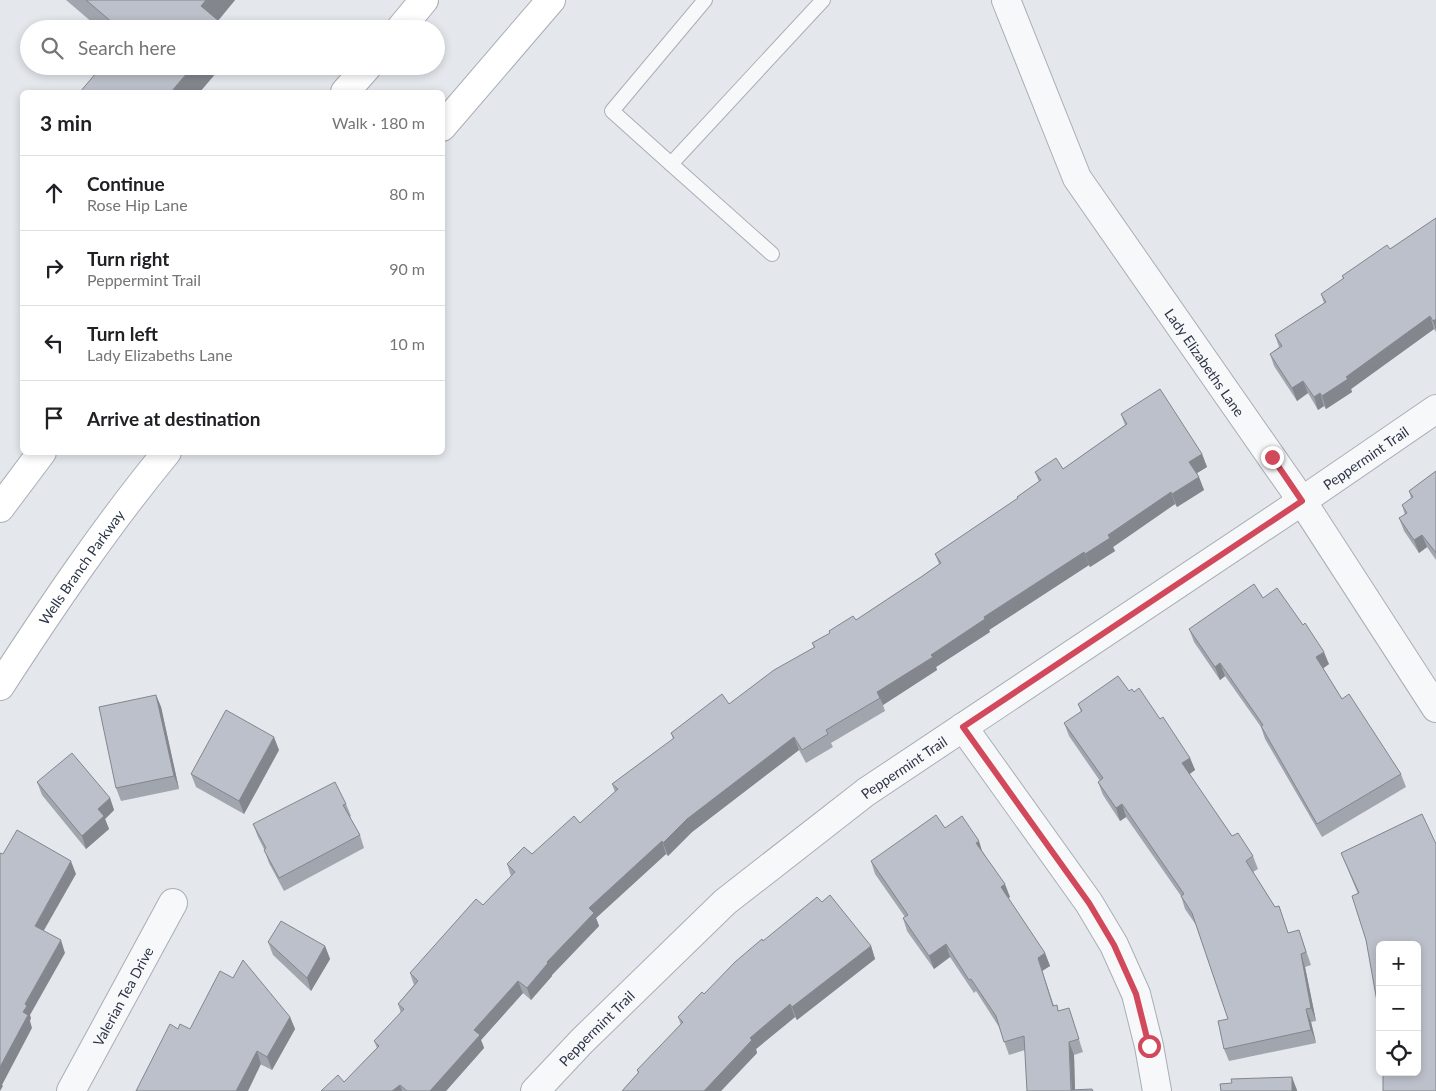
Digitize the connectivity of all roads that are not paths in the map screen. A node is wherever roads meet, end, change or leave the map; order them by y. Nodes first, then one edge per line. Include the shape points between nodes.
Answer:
1 (424, 0) edge
2 (551, 0) edge
3 (705, 0) edge
4 (823, 0) edge
5 (1006, 0) edge
6 (407, 20) edge
7 (360, 75) edge
8 (347, 90) edge
9 (445, 124) edge
10 (671, 164) junction
11 (772, 254) dead end
12 (1436, 409) edge
13 (40, 455) edge
14 (165, 455) edge
15 (1302, 501) junction
16 (0, 508) edge
17 (0, 686) edge
18 (1436, 708) edge
19 (963, 727) junction
20 (173, 903) dead end
21 (71, 1091) edge
22 (535, 1091) edge
23 (1157, 1091) edge

1 - 6 main road
2 - 9 main road
3 - 10 lane via 612,112
4 - 10 lane
5 - 15 street, Lady Elizabeths Lane via 1078,178
7 - 8 main road
10 - 11 lane
12 - 15 street, Peppermint Trail
13 - 16 main road
14 - 17 main road, Wells Branch Parkway via 135,491 48,612
15 - 18 street, Lady Elizabeths Lane
15 - 19 street, Peppermint Trail
19 - 22 street, Peppermint Trail via 866,792 725,902
19 - 23 street via 1089,903 1114,945 1136,994
20 - 21 street, Valerian Tea Drive

